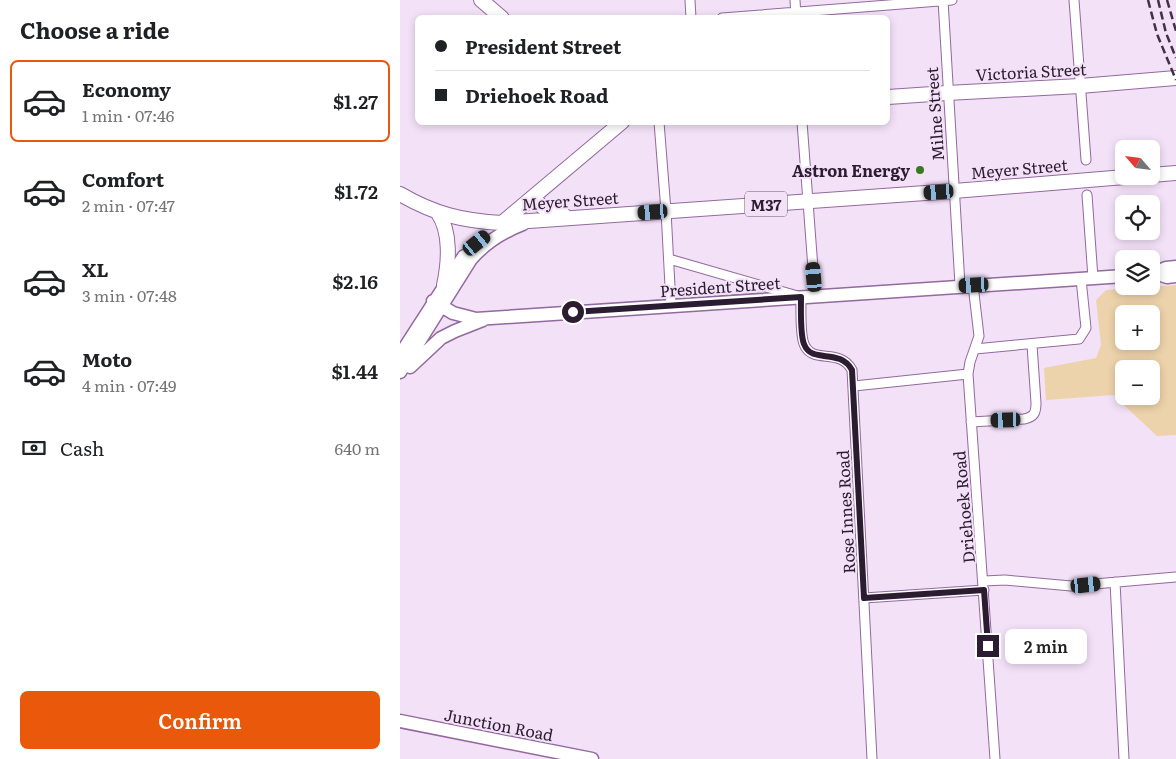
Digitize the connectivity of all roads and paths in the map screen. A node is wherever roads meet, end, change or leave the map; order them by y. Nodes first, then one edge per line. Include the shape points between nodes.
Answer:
1 (481, 0) edge
2 (690, 0) edge
3 (795, 0) edge
4 (943, 0) edge
5 (952, 0) edge
6 (1074, 0) edge
7 (498, 15) edge
8 (691, 15) edge
9 (796, 15) edge
10 (1176, 78) edge
11 (1080, 86) junction
12 (947, 92) junction
13 (890, 98) edge
14 (606, 125) edge
15 (619, 125) edge
16 (658, 125) edge
17 (802, 125) edge
18 (600, 141) junction
19 (1086, 160) dead end
20 (1176, 173) edge
21 (1160, 174) edge
22 (1115, 178) edge
23 (954, 191) junction
24 (400, 194) edge
25 (1086, 195) dead end
26 (533, 197) junction
27 (808, 201) junction
28 (666, 211) junction
29 (438, 213) junction
30 (580, 218) junction
31 (530, 221) junction
32 (502, 223) junction
33 (669, 259) junction
34 (1176, 268) edge
35 (1160, 270) edge
36 (1160, 275) edge
37 (1115, 276) edge
38 (1176, 276) edge
39 (1087, 278) junction
40 (444, 285) junction
41 (960, 285) junction
42 (974, 285) junction
43 (815, 296) junction
44 (801, 297) junction
45 (438, 303) junction
46 (671, 306) junction
47 (490, 318) junction
48 (1032, 345) junction
49 (976, 349) junction
50 (400, 355) edge
51 (400, 373) edge
52 (968, 374) junction
53 (854, 386) junction
54 (971, 422) junction
55 (1176, 577) edge
56 (1115, 582) junction
57 (984, 585) junction
58 (864, 598) junction
59 (400, 721) edge
60 (592, 759) edge
61 (872, 759) edge
62 (995, 759) edge
63 (1124, 759) edge

1 - 7 main road
2 - 8 street
3 - 9 street
4 - 5 street
4 - 9 street
4 - 12 street, Milne Street
6 - 11 street
10 - 11 main road, Victoria Street
11 - 12 main road, Victoria Street
11 - 19 street
12 - 13 main road, Victoria Street
12 - 23 street, Milne Street
14 - 18 main road
15 - 18 main road
16 - 28 street
17 - 27 street
18 - 26 main road
20 - 21 main road
22 - 23 main road, Meyer Street / M37
23 - 27 main road, Meyer Street / M37
23 - 41 street, Milne Street
24 - 29 main road, Meyer Street / M37
25 - 39 street
26 - 30 main road via 547,211
26 - 32 main road
27 - 28 main road, Meyer Street / M37
27 - 43 street
28 - 30 main road, Meyer Street / M37
28 - 33 street
29 - 32 main road, Meyer Street / M37
29 - 40 main road via 446,226 447,238 448,264
30 - 31 main road, Meyer Street / M37
31 - 32 main road, Meyer Street / M37
31 - 45 street via 489,241
32 - 40 street via 468,252
33 - 44 street
33 - 46 street
34 - 35 street
36 - 38 street
37 - 39 street, President Street
39 - 42 street, President Street
39 - 48 street via 1086,328 1082,336 1076,340
40 - 45 street
41 - 42 street, President Street
41 - 43 street, President Street
42 - 49 street, Driehoek Road via 979,336
43 - 44 street, President Street
44 - 46 street, President Street
44 - 53 street, Rose Innes Road via 803,343 816,355 841,358 848,363
45 - 47 street, President Street via 464,317
45 - 50 street
45 - 51 street
46 - 47 street, President Street
47 - 51 street via 441,338
48 - 49 street
48 - 54 street via 1034,416
49 - 52 street, Driehoek Road
52 - 53 street
52 - 54 street, Driehoek Road
53 - 58 street, Rose Innes Road
54 - 57 street, Driehoek Road
55 - 56 street
56 - 57 street via 1071,586 1005,580
56 - 63 street
57 - 58 street
57 - 62 street, Driehoek Road
58 - 61 street, Rose Innes Road
59 - 60 street, Junction Road

